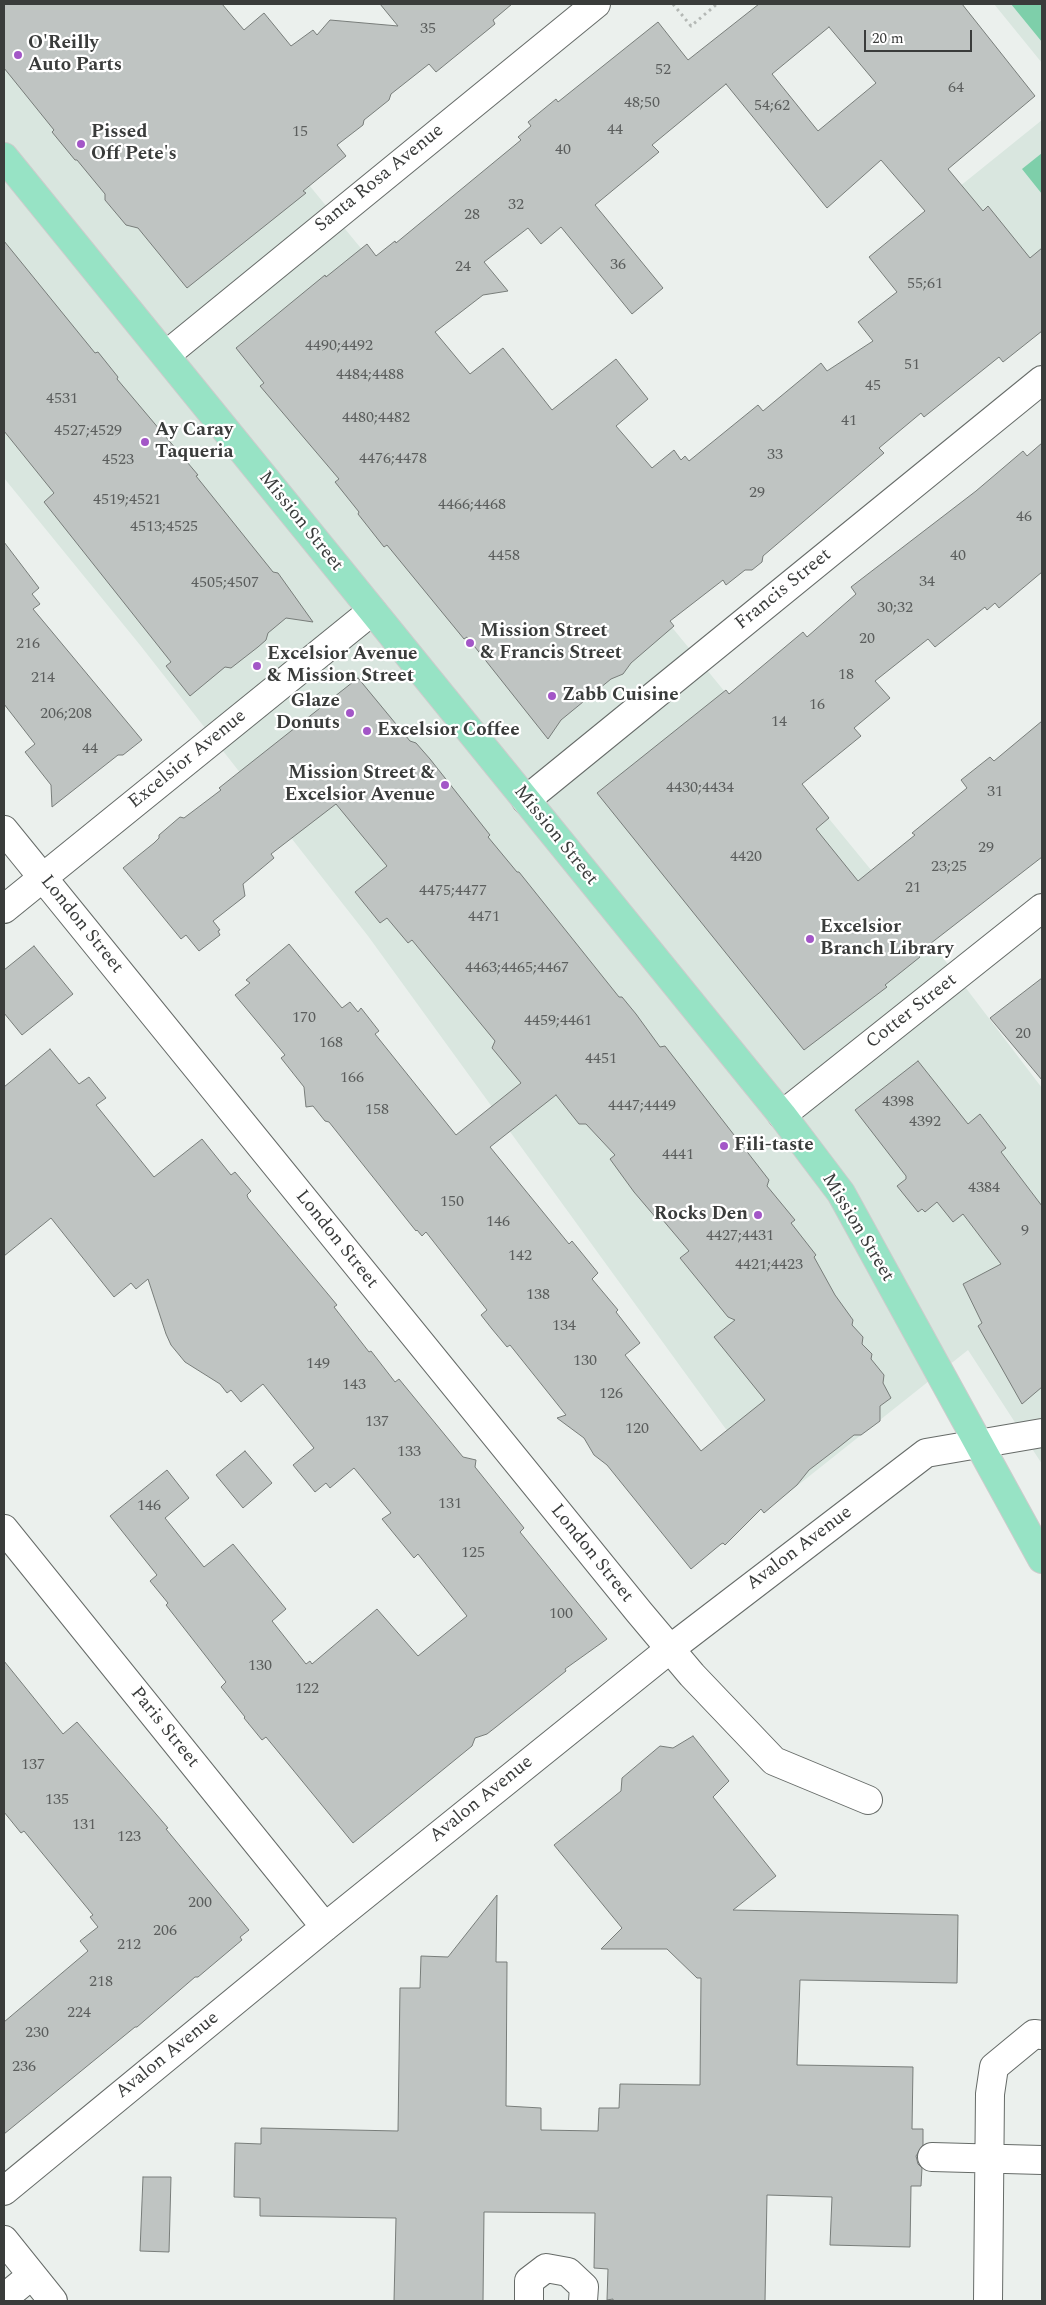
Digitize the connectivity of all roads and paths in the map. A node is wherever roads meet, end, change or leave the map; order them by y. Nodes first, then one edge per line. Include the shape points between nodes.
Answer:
1 (596, 4) edge
2 (673, 4) edge
3 (717, 4) edge
4 (4, 157) edge
5 (166, 355) junction
6 (1042, 380) edge
7 (372, 611) junction
8 (526, 800) junction
9 (4, 830) edge
10 (42, 878) junction
11 (1042, 908) edge
12 (4, 909) edge
13 (782, 1115) junction
14 (1042, 1433) edge
15 (979, 1444) junction
16 (4, 1529) edge
17 (1042, 1559) edge
18 (670, 1649) junction
19 (868, 1800) dead end
20 (325, 1927) junction
21 (1042, 2035) edge
22 (932, 2157) dead end
23 (990, 2160) junction
24 (1042, 2160) edge
25 (4, 2191) edge
26 (4, 2240) edge
27 (32, 2275) junction
28 (4, 2298) edge
29 (54, 2301) edge
30 (529, 2301) edge
31 (583, 2301) edge
32 (988, 2301) edge

1 - 5 street, Santa Rosa Avenue
2 - 3 path via 691,26
4 - 5 main road, Mission Street
5 - 7 main road, Mission Street
6 - 8 street, Francis Street
7 - 8 main road, Mission Street
7 - 10 street, Excelsior Avenue
8 - 13 main road, Mission Street
9 - 10 street, London Street
10 - 12 street, Excelsior Avenue
10 - 18 street, London Street
11 - 13 street, Cotter Street
13 - 15 main road, Mission Street via 841,1193
14 - 15 street, Avalon Avenue
15 - 17 main road, Mission Street
15 - 18 street, Avalon Avenue via 926,1453
16 - 20 street, Paris Street
18 - 19 street, London Street via 774,1761
18 - 20 street, Avalon Avenue
20 - 25 street, Avalon Avenue
21 - 23 street via 1034,2034 994,2067 990,2094
22 - 23 street
23 - 24 street
23 - 32 street
26 - 27 street
27 - 28 street
27 - 29 street
30 - 31 street via 529,2281 546,2268 568,2272 574,2277 584,2287

